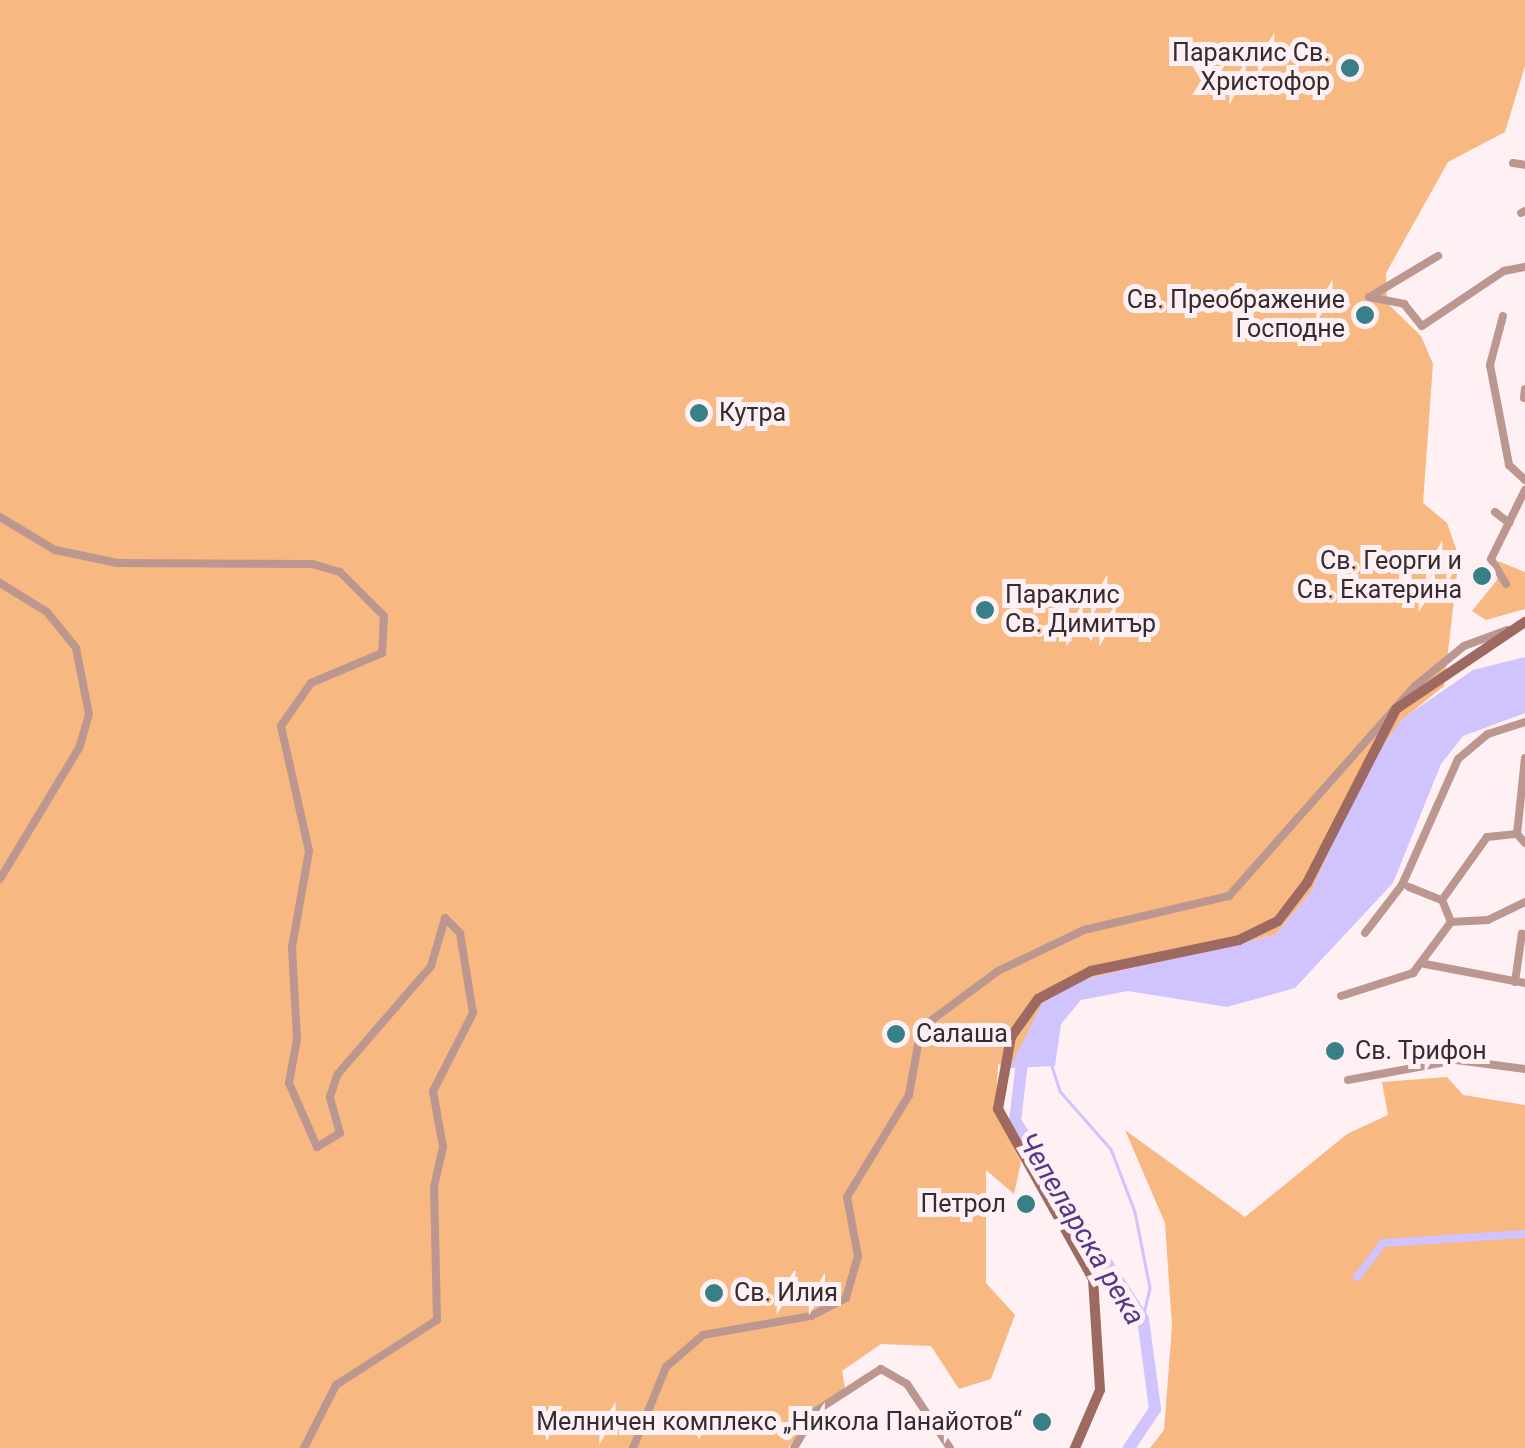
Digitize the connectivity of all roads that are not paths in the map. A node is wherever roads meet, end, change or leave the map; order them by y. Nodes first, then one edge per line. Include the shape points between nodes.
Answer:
1 (1514, 162) dead end
2 (1525, 164) edge
3 (1438, 256) dead end
4 (1525, 268) edge
5 (1503, 316) dead end
6 (1525, 389) edge
7 (1524, 398) edge
8 (1525, 480) edge
9 (1525, 490) edge
10 (1496, 512) dead end
11 (0, 517) edge
12 (1509, 523) junction
13 (0, 583) edge
14 (1506, 584) dead end
15 (1523, 624) edge
16 (1525, 722) edge
17 (1525, 758) edge
18 (1523, 791) edge
19 (1517, 834) junction
20 (1525, 843) edge
21 (0, 878) edge
22 (1409, 887) dead end
23 (1442, 900) junction
24 (1525, 902) edge
25 (1451, 922) junction
26 (1365, 933) dead end
27 (1522, 933) dead end
28 (1425, 964) junction
29 (1520, 982) edge
30 (1341, 996) dead end
31 (1525, 1069) edge
32 (1348, 1080) dead end
33 (304, 1448) edge
34 (634, 1448) edge
35 (794, 1448) edge
36 (950, 1448) edge
37 (1075, 1448) edge

1 - 2 street
3 - 4 street via 1368,297 1404,304 1422,326 1504,271
5 - 8 street via 1490,365 1509,465
6 - 7 street
9 - 12 street
10 - 12 street
11 - 33 street via 55,550 118,563 184,556 275,570 312,564 340,572 384,616 382,653 311,683 281,726 309,851 292,948 297,1038 289,1083 318,1147 340,1133 330,1096 337,1075 397,1014 436,956 440,922 451,917 473,1013 433,1091 443,1148 434,1187 438,1320 336,1385
12 - 14 street via 1495,548
13 - 21 street via 46,612 76,648 89,714 80,748
15 - 34 street via 1464,646 1415,686 1229,896 1084,930 998,971 922,1028 909,1095 847,1197 858,1256 846,1298 811,1316 734,1323 703,1336 666,1367
15 - 37 main road via 1396,709 1307,883 1278,921 1239,940 1091,971 1038,1000 1011,1036 998,1109 1093,1279 1100,1390
16 - 26 street via 1458,759 1402,885
17 - 18 street
18 - 19 street
19 - 20 street
19 - 23 street via 1487,837
22 - 23 street
23 - 25 street
24 - 25 street via 1488,920
25 - 28 street
27 - 29 street
28 - 29 street
28 - 30 street
31 - 32 street via 1456,1060
35 - 36 street via 816,1411 881,1369 907,1384

